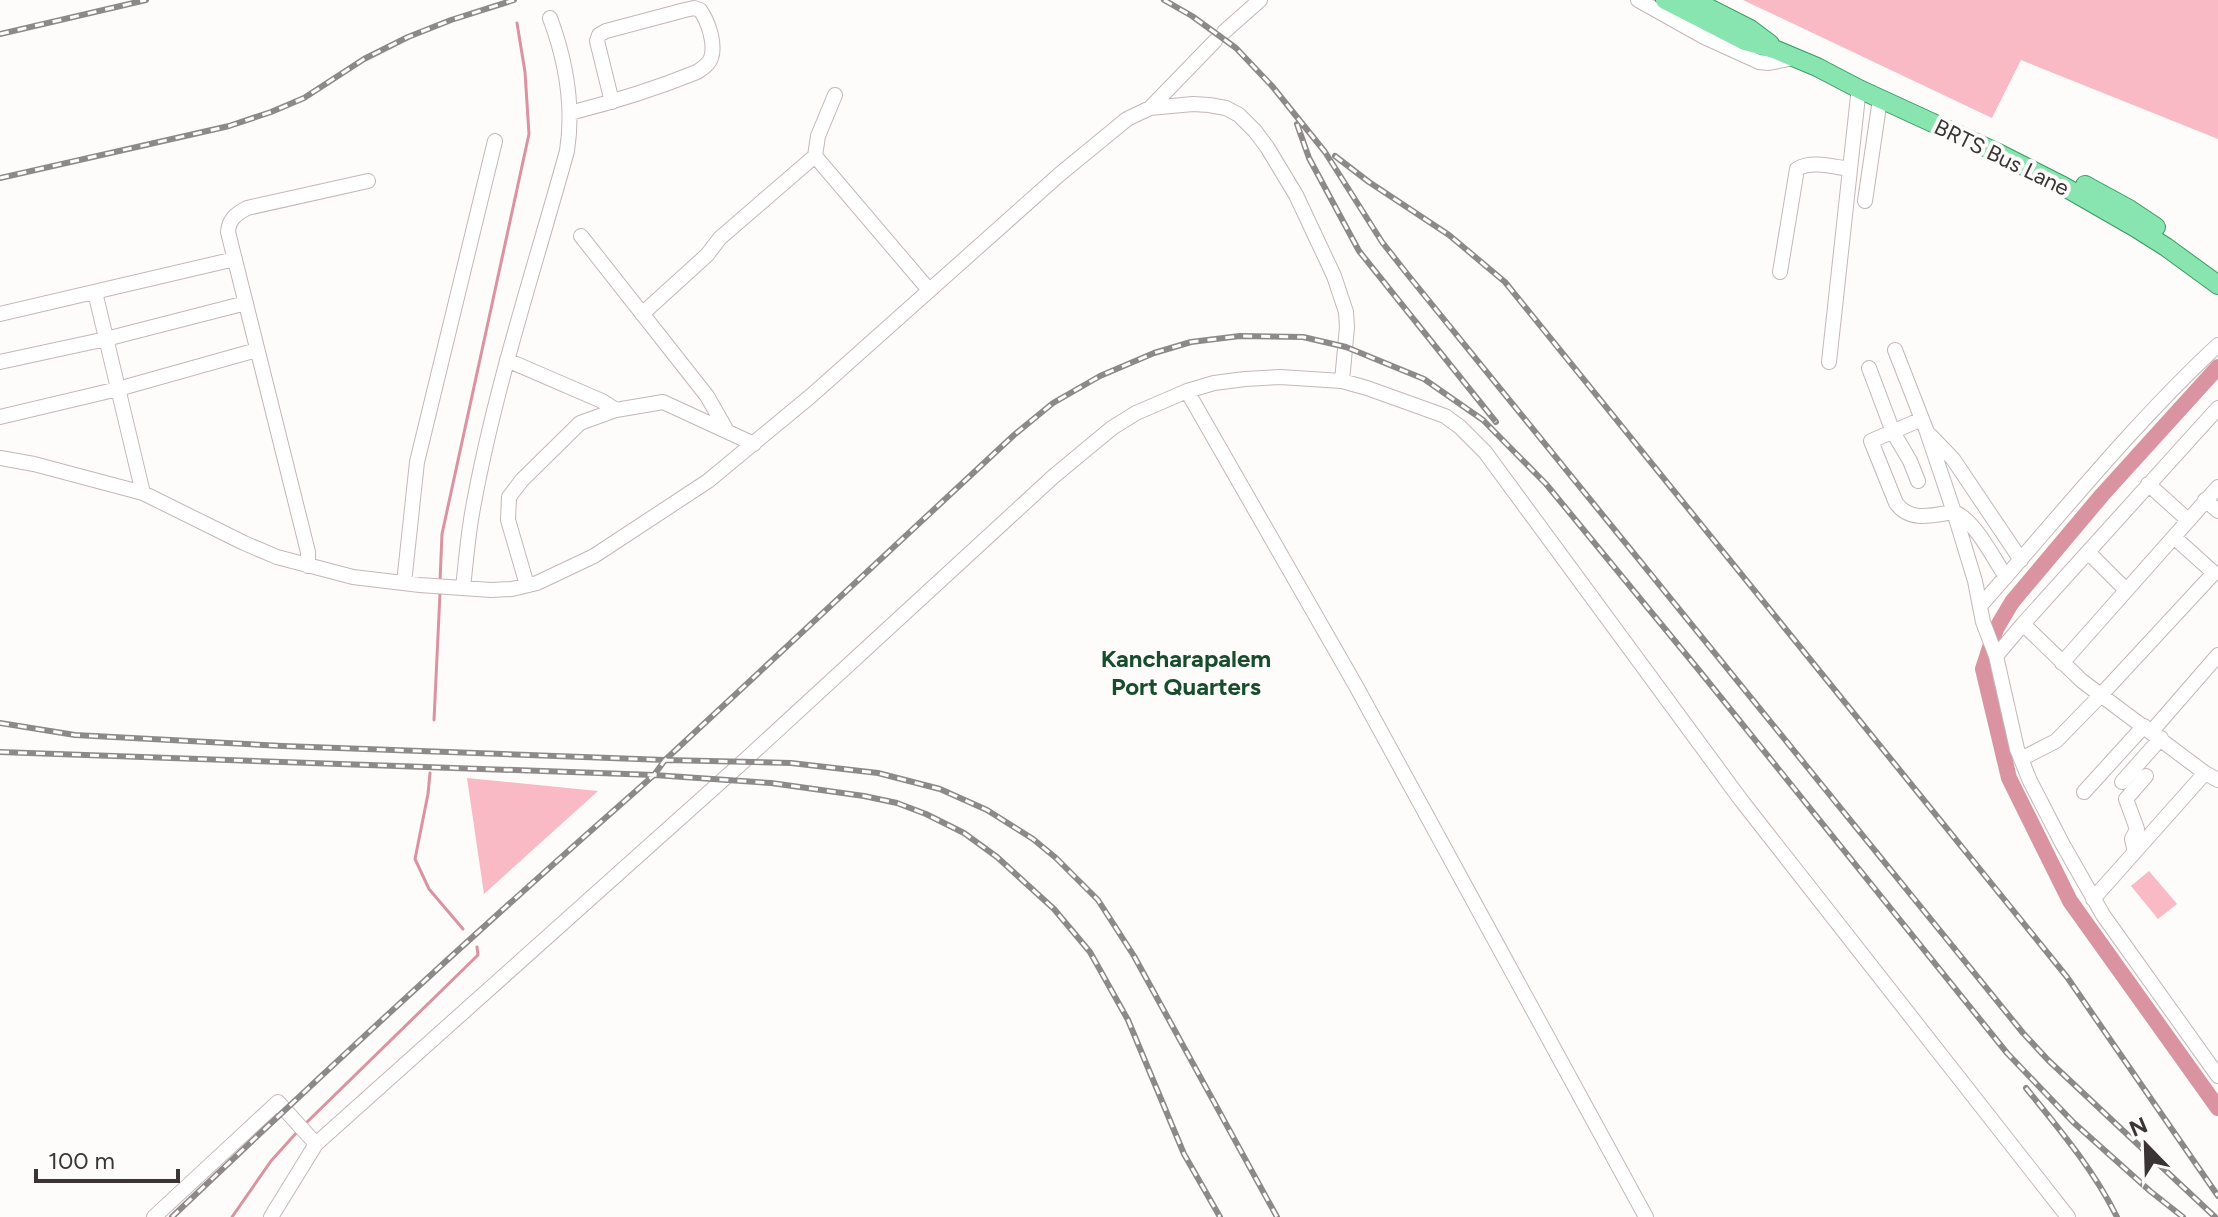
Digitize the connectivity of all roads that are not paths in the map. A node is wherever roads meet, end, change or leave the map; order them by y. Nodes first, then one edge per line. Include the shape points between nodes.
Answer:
1 (1260, 0) edge
2 (1638, 0) edge
3 (1665, 0) edge
4 (1693, 0) edge
5 (550, 18) dead end
6 (1748, 35) junction
7 (1794, 58) junction
8 (1817, 67) junction
9 (835, 95) dead end
10 (1858, 96) junction
11 (612, 102) junction
12 (1879, 106) junction
13 (1150, 108) junction
14 (570, 113) junction
15 (495, 141) dead end
16 (815, 156) junction
17 (1870, 160) junction
18 (1851, 163) junction
19 (368, 181) dead end
20 (1865, 201) dead end
21 (581, 236) dead end
22 (235, 259) junction
23 (2218, 270) edge
24 (1780, 272) dead end
25 (2218, 285) edge
26 (929, 290) junction
27 (95, 292) junction
28 (2218, 295) edge
29 (246, 303) junction
30 (0, 314) edge
31 (642, 314) junction
32 (106, 339) junction
33 (2218, 345) edge
34 (257, 350) junction
35 (1895, 350) dead end
36 (507, 360) junction
37 (0, 362) edge
38 (1829, 362) dead end
39 (1869, 368) dead end
40 (1342, 381) junction
41 (118, 389) junction
42 (1187, 391) junction
43 (2218, 408) edge
44 (616, 410) junction
45 (0, 417) edge
46 (1924, 425) junction
47 (727, 431) junction
48 (1893, 432) junction
49 (754, 444) junction
50 (1934, 453) junction
51 (0, 458) edge
52 (1910, 461) junction
53 (1918, 481) dead end
54 (2148, 484) junction
55 (2218, 487) edge
56 (143, 493) junction
57 (2205, 500) junction
58 (2218, 511) edge
59 (1954, 512) junction
60 (2188, 520) junction
61 (2174, 537) junction
62 (2088, 552) junction
63 (2021, 560) junction
64 (308, 566) junction
65 (2216, 574) edge
66 (2006, 577) junction
67 (404, 583) junction
68 (527, 585) junction
69 (459, 588) junction
70 (2126, 590) junction
71 (1981, 605) junction
72 (2023, 624) junction
73 (1995, 652) junction
74 (2218, 655) edge
75 (2062, 663) junction
76 (2100, 696) junction
77 (2152, 732) junction
78 (2021, 759) junction
79 (2213, 775) edge
80 (2146, 776) dead end
81 (2122, 782) dead end
82 (2084, 792) dead end
83 (2135, 852) junction
84 (2093, 899) junction
85 (2218, 1076) edge
86 (316, 1144) junction
87 (154, 1217) edge
88 (271, 1217) edge
89 (1646, 1217) edge
90 (2068, 1217) edge

1 - 13 street
2 - 7 street via 1759,62
3 - 6 main road
4 - 6 main road
5 - 14 street
6 - 7 main road, BRTS Bus Lane
7 - 8 main road, BRTS Bus Lane
8 - 10 main road via 1838,87
8 - 23 main road via 1846,71 2052,167 2129,209
8 - 25 main road, BRTS Bus Lane via 2063,186 2166,247
9 - 16 street
10 - 12 main road
10 - 18 street
11 - 11 street via 697,72 710,61 712,45 700,10 599,35
11 - 14 street
12 - 17 street
12 - 28 main road via 2063,194
13 - 26 street via 1094,144
13 - 40 street via 1226,108 1267,147 1296,195 1343,298 1347,327
14 - 36 street via 567,151
15 - 67 street via 417,462
16 - 26 street
16 - 31 street
17 - 18 street
17 - 20 street
18 - 24 street via 1797,169
18 - 38 street
19 - 22 street via 236,214 228,232
21 - 31 street
22 - 27 street
22 - 29 street
26 - 49 street
27 - 30 street
27 - 32 street
29 - 32 street
29 - 34 street
31 - 47 street via 707,396
32 - 37 street
32 - 41 street
33 - 63 street
34 - 41 street
34 - 64 street
35 - 46 street
36 - 44 street
36 - 69 street
39 - 48 street
40 - 42 street via 1245,379
40 - 90 street via 1445,416 1485,452 1741,800
41 - 45 street
41 - 56 street
42 - 86 street via 1136,413 1065,467
42 - 89 street via 1356,686
43 - 54 street
44 - 47 street via 663,402
44 - 68 street via 580,423 509,497 508,520
46 - 48 street
46 - 50 street
46 - 63 street
47 - 49 street
48 - 52 street
48 - 59 street via 1871,441 1900,509 1920,517
49 - 68 street via 624,538
50 - 52 street
50 - 59 street
51 - 56 street
52 - 53 street
54 - 60 street
54 - 62 street
55 - 57 street
56 - 64 street via 244,543
57 - 58 street
57 - 60 street
59 - 66 street via 1972,526
59 - 71 street
60 - 61 street
61 - 65 street
61 - 70 street
62 - 70 street
62 - 72 street
63 - 66 street
64 - 67 street
65 - 76 street
66 - 71 street
67 - 69 street
68 - 69 street
70 - 75 street
71 - 73 street
72 - 73 street
72 - 75 street
73 - 78 street
74 - 77 street
75 - 76 street
76 - 77 street
76 - 78 street via 2056,741
77 - 79 street
77 - 81 street
77 - 82 street
78 - 84 street
79 - 83 street
80 - 83 street via 2126,799 2137,829 2132,839
83 - 84 street
84 - 85 street
86 - 87 street via 278,1102
86 - 88 street

